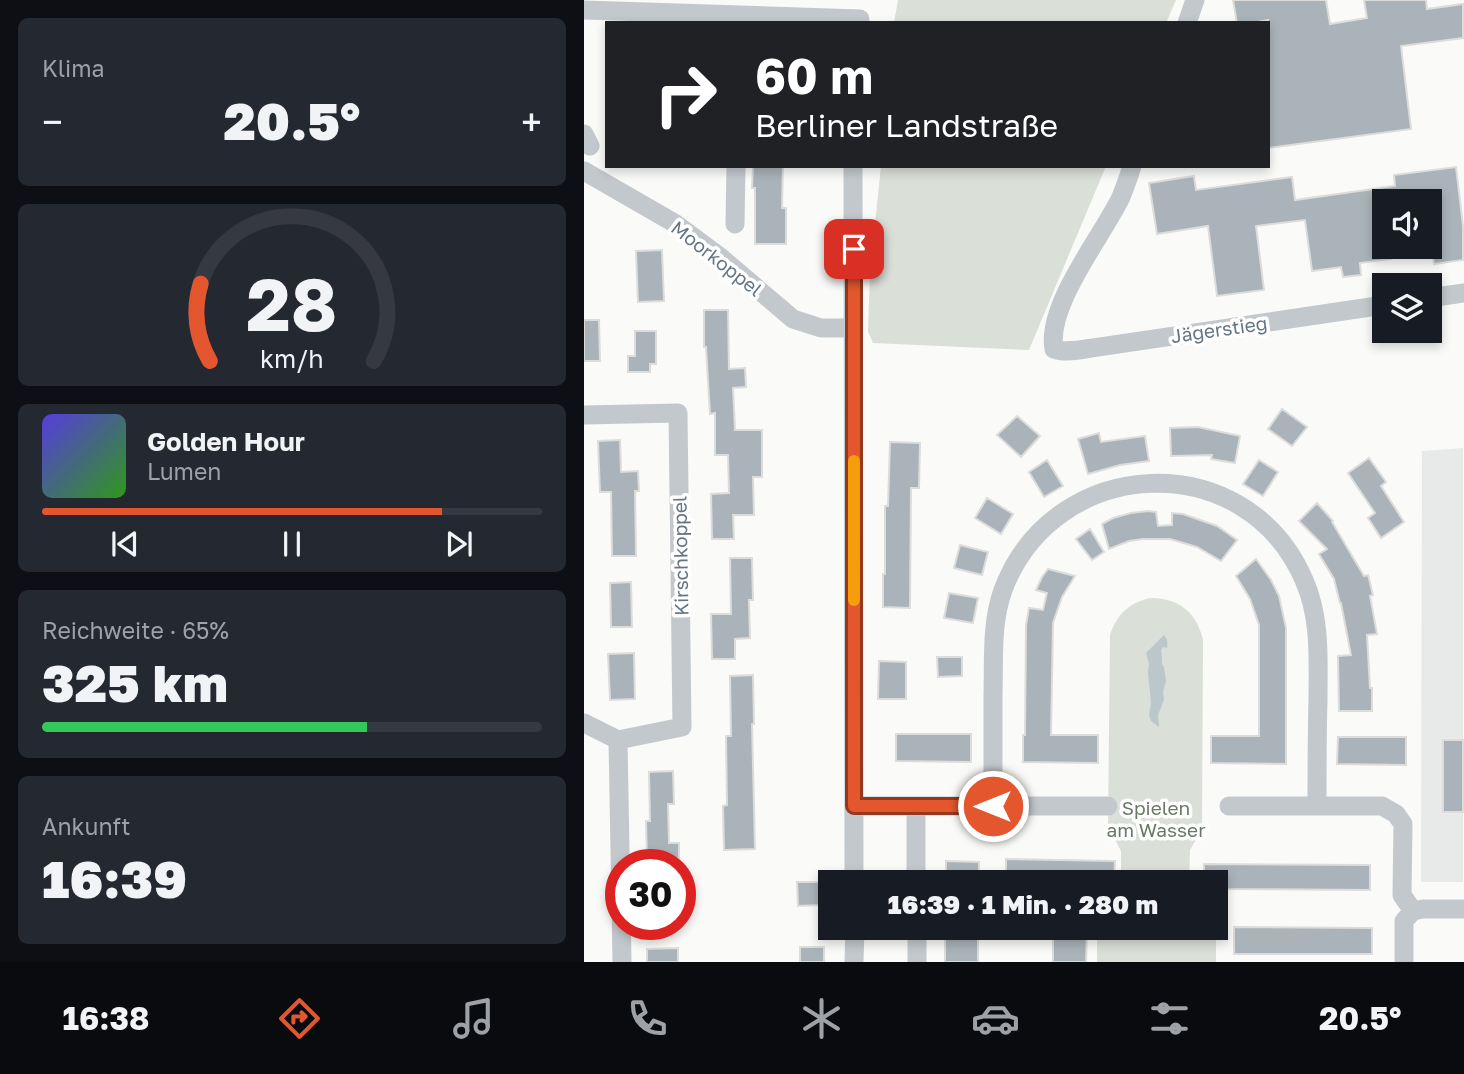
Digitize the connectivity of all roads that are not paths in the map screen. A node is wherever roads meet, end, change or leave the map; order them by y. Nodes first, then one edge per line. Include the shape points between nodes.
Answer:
1 (1195, 0) edge
2 (584, 10) edge
3 (740, 13) edge
4 (861, 14) edge
5 (1188, 21) edge
6 (736, 168) edge
7 (853, 168) edge
8 (1131, 168) edge
9 (584, 172) edge
10 (735, 224) dead end
11 (1464, 293) edge
12 (1442, 296) edge
13 (1372, 307) edge
14 (854, 328) junction
15 (584, 415) edge
16 (584, 723) edge
17 (618, 740) junction
18 (854, 806) junction
19 (916, 806) junction
20 (993, 806) junction
21 (1108, 806) dead end
22 (1229, 806) dead end
23 (1317, 806) junction
24 (854, 870) edge
25 (916, 870) edge
26 (1464, 909) edge
27 (1413, 911) junction
28 (855, 940) edge
29 (917, 940) edge
30 (622, 962) edge
31 (855, 962) edge
32 (917, 962) edge
33 (1404, 962) edge

1 - 5 street
2 - 3 street
3 - 4 street
6 - 10 street
7 - 14 street
8 - 13 street, Jägerstieg via 1121,198 1062,301 1053,327 1054,349
9 - 14 street, Moorkoppel via 676,224 793,319 821,328
11 - 12 street
14 - 18 street
15 - 17 street, Kirschkoppel via 678,413 681,727
16 - 17 street
17 - 30 street
18 - 19 street
18 - 24 street
19 - 20 street
19 - 25 street
20 - 21 street
20 - 23 street via 995,627 1008,578 1025,548 1061,513 1107,490 1157,482 1191,486 1252,514 1277,537 1304,580 1317,629
22 - 23 street
23 - 27 street via 1383,806 1396,814 1403,824 1402,895
26 - 27 street
27 - 33 street via 1404,921
28 - 31 street
29 - 32 street

